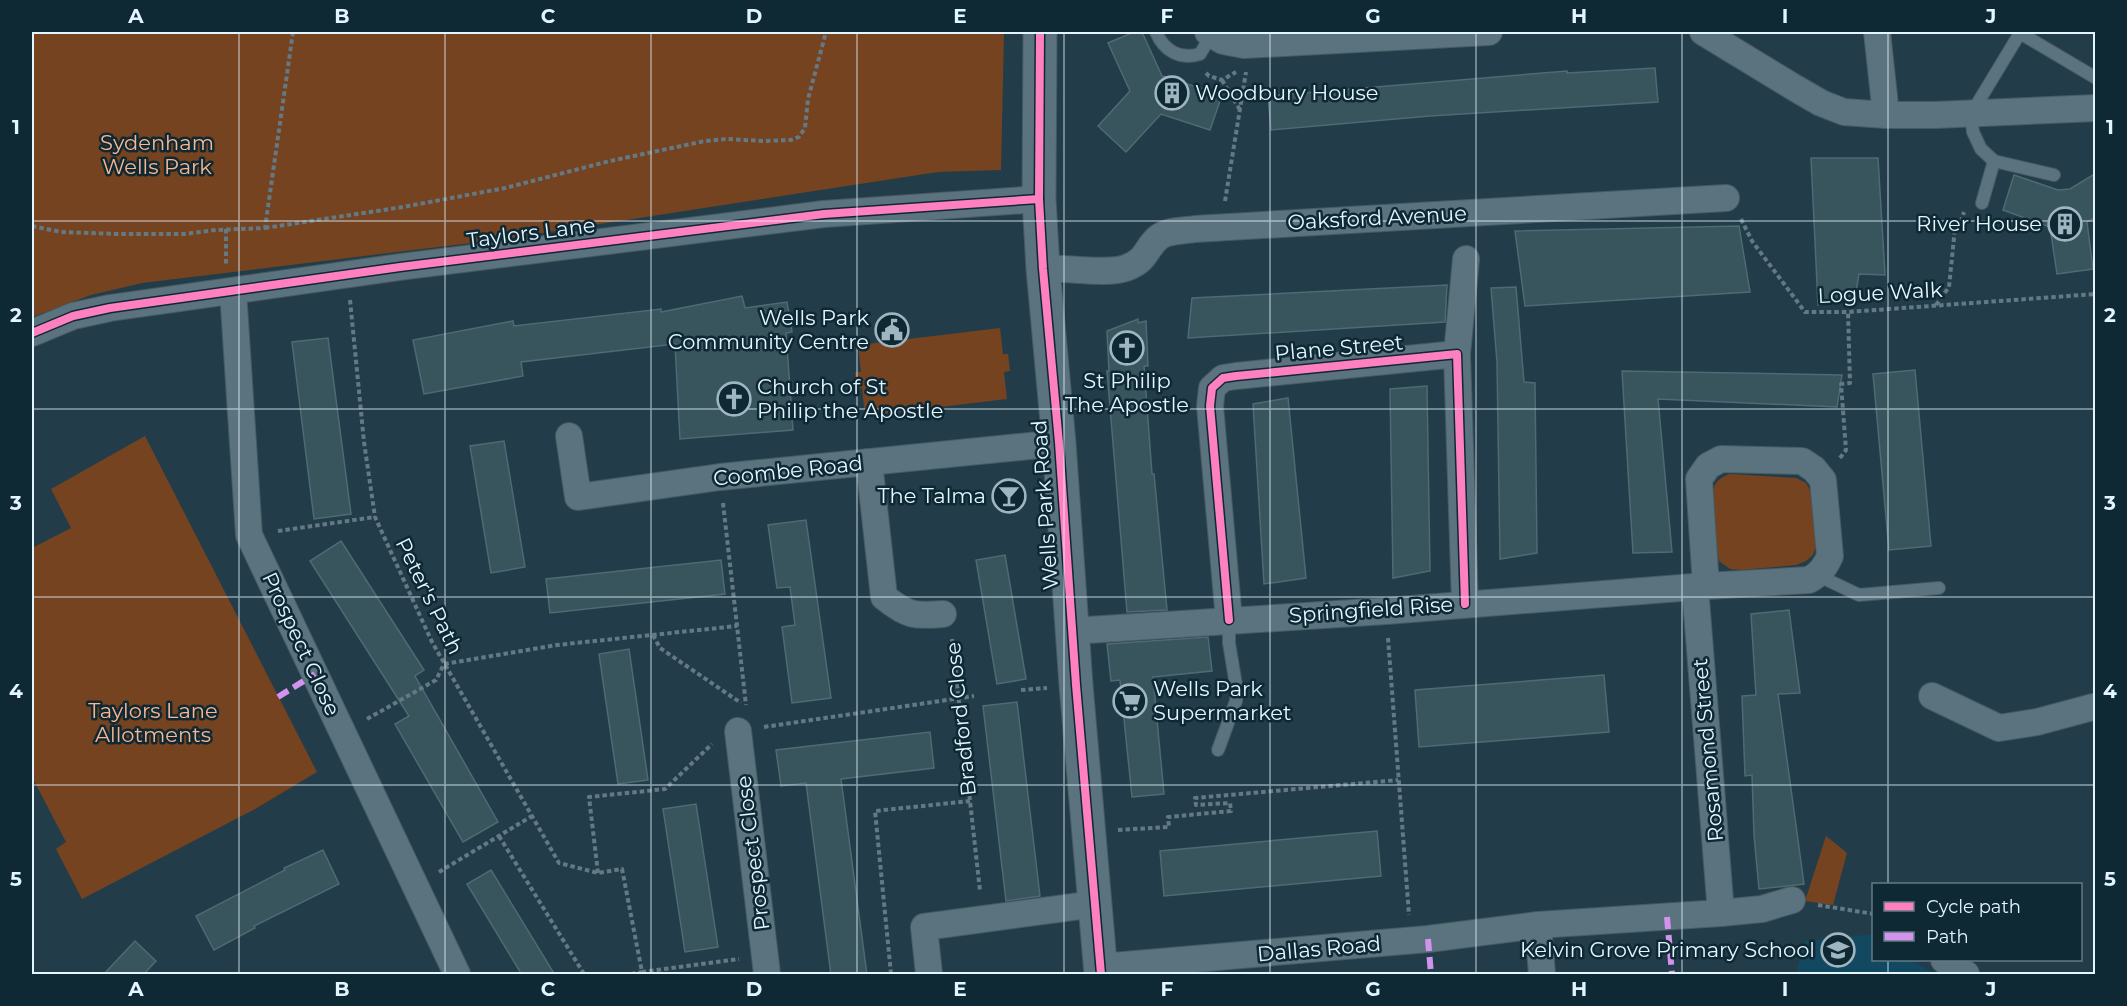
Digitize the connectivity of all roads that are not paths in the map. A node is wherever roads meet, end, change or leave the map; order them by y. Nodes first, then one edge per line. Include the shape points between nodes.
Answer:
1 (1040, 32) edge
2 (1156, 32) edge
3 (1489, 32) edge
4 (1703, 32) edge
5 (1877, 32) edge
6 (1210, 33) edge
7 (1399, 34) edge
8 (1318, 37) edge
9 (2096, 78) edge
10 (2096, 108) edge
11 (1971, 114) junction
12 (1887, 115) junction
13 (1994, 161) junction
14 (2054, 175) dead end
15 (1726, 198) road end
16 (1039, 199) junction
17 (1982, 200) road end
18 (1466, 259) dead end
19 (1043, 268) junction
20 (230, 292) junction
21 (32, 333) edge
22 (1457, 354) junction
23 (569, 436) dead end
24 (1059, 443) junction
25 (868, 462) junction
26 (1817, 575) junction
27 (1701, 587) junction
28 (1939, 588) dead end
29 (1465, 604) junction
30 (943, 614) road end
31 (1229, 620) junction
32 (1072, 631) junction
33 (1932, 696) dead end
34 (2095, 708) edge
35 (738, 730) road end
36 (1218, 750) dead end
37 (1792, 900) road end
38 (1095, 904) junction
39 (1721, 913) junction
40 (1538, 925) junction
41 (1945, 961) edge
42 (1262, 964) edge
43 (766, 965) edge
44 (1101, 971) edge
45 (457, 975) edge
46 (929, 975) edge
47 (1542, 975) edge
48 (1966, 975) edge

1 - 16 street, Wells Park Road
2 - 6 lane via 1164,46 1189,57 1200,54
3 - 7 street
4 - 12 street via 1821,103 1844,112
5 - 12 street
6 - 8 street via 1223,41 1244,45
7 - 8 street
9 - 11 lane via 2020,33
10 - 11 street
11 - 12 street
11 - 13 lane via 1973,132 1981,149
13 - 14 lane
13 - 17 lane
15 - 19 street, Oaksford Avenue via 1220,227 1166,234 1158,238 1143,259 1125,268
16 - 19 street, Wells Park Road
16 - 20 street, Taylors Lane via 824,214
18 - 22 street
19 - 24 street, Wells Park Road
20 - 21 street, Taylors Lane via 110,308 73,316
20 - 45 street, Prospect Close via 249,535
22 - 29 street
22 - 31 street, Plane Street via 1236,376 1223,378 1212,388 1210,406
23 - 25 street, Coombe Road via 578,497
24 - 25 street, Coombe Road
24 - 32 street, Wells Park Road
25 - 30 street, Bradford Close via 884,597 915,616
26 - 27 street via 1809,580
26 - 27 street, Rosamond Street via 1830,556 1823,480 1814,469 1802,461 1720,459 1708,466 1699,479
26 - 28 lane via 1859,595
27 - 29 street, Springfield Rise
27 - 39 street, Rosamond Street
29 - 31 street, Springfield Rise
31 - 32 street, Springfield Rise
31 - 36 lane via 1237,691
32 - 38 street, Wells Park Road
33 - 34 street via 2000,728
35 - 43 street, Prospect Close
37 - 39 street, Dallas Road via 1762,909
38 - 44 street, Wells Park Road
38 - 46 street via 924,927
39 - 40 street, Dallas Road
40 - 42 street, Dallas Road
40 - 47 street
41 - 48 street
42 - 44 street, Dallas Road

